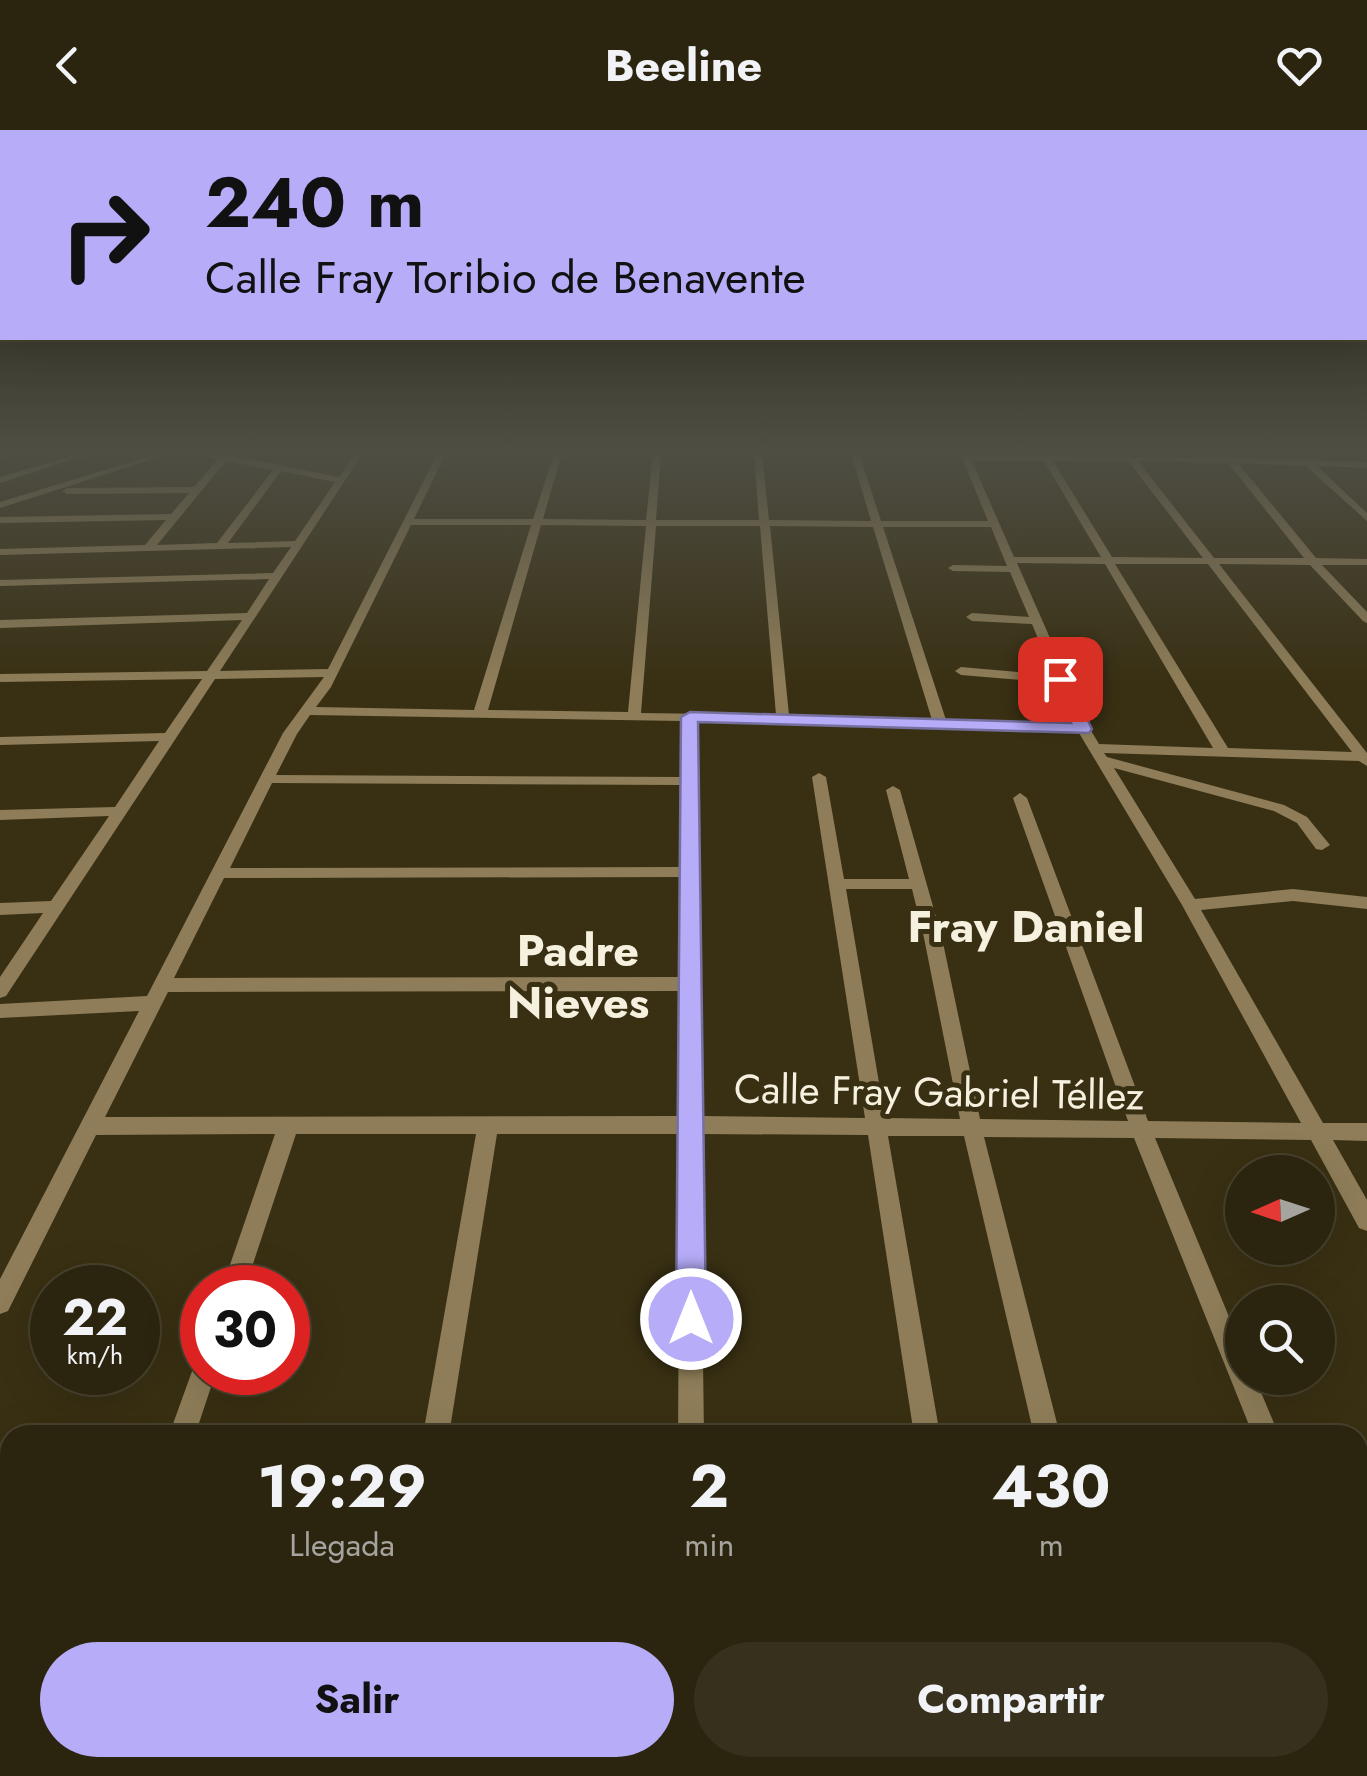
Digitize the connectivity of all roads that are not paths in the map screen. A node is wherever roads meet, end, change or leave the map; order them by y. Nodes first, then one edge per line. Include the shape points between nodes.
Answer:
1 (163, 530) edge
2 (232, 530) edge
3 (307, 530) edge
4 (404, 530) edge
5 (538, 530) edge
6 (650, 530) edge
7 (768, 530) edge
8 (880, 530) edge
9 (996, 530) edge
10 (1091, 530) edge
11 (1187, 530) edge
12 (1287, 530) edge
13 (297, 544) junction
14 (220, 546) junction
15 (149, 547) junction
16 (0, 552) edge
17 (1110, 560) junction
18 (1210, 560) junction
19 (1312, 561) junction
20 (1367, 562) edge
21 (1011, 564) junction
22 (953, 568) dead end
23 (276, 576) junction
24 (0, 583) edge
25 (250, 616) junction
26 (972, 617) dead end
27 (1367, 619) edge
28 (1034, 621) junction
29 (0, 624) edge
30 (961, 671) dead end
31 (212, 674) junction
32 (332, 674) junction
33 (0, 678) edge
34 (1060, 679) junction
35 (304, 712) junction
36 (480, 713) junction
37 (634, 716) junction
38 (690, 717) junction
39 (783, 719) junction
40 (940, 723) junction
41 (1083, 729) junction
42 (171, 737) junction
43 (0, 741) edge
44 (1223, 752) junction
45 (1098, 754) junction
46 (1365, 760) edge
47 (819, 776) dead end
48 (268, 779) junction
49 (690, 781) junction
50 (893, 790) dead end
51 (1020, 798) dead end
52 (121, 811) junction
53 (0, 815) edge
54 (1322, 845) dead end
55 (691, 872) junction
56 (219, 873) junction
57 (836, 884) junction
58 (918, 884) junction
59 (1367, 903) edge
60 (1190, 905) junction
61 (56, 907) junction
62 (0, 909) edge
63 (691, 984) junction
64 (0, 992) edge
65 (156, 994) junction
66 (0, 1011) edge
67 (691, 1125) junction
68 (91, 1126) junction
69 (288, 1126) junction
70 (488, 1126) junction
71 (874, 1126) junction
72 (972, 1128) junction
73 (1141, 1129) junction
74 (1314, 1131) junction
75 (1367, 1132) edge
76 (1367, 1221) edge
77 (241, 1265) edge
78 (0, 1302) edge
79 (196, 1395) edge
80 (185, 1425) edge
81 (438, 1425) edge
82 (691, 1425) edge
83 (925, 1425) edge
84 (1045, 1425) edge
85 (1262, 1425) edge

1 - 15 street
2 - 14 street
3 - 13 street
4 - 32 street
5 - 36 street
6 - 37 street
7 - 39 street
8 - 40 street
9 - 21 street
10 - 17 street
11 - 18 street
12 - 19 street
13 - 14 street
13 - 23 street
14 - 15 street
15 - 16 street
17 - 18 street
17 - 21 street
17 - 44 street
18 - 19 street
18 - 46 street
19 - 20 street
19 - 27 street
21 - 22 street
21 - 28 street
23 - 24 street
23 - 25 street
25 - 29 street
25 - 31 street
26 - 28 street
28 - 34 street
30 - 34 street
31 - 32 street
31 - 33 street
31 - 42 street
32 - 35 street
34 - 41 street
35 - 36 street
35 - 48 street
36 - 37 street
37 - 38 street
38 - 39 street
38 - 49 street
39 - 40 street
40 - 41 street
41 - 45 street
42 - 43 street
42 - 52 street
44 - 45 street
44 - 46 street
45 - 54 street via 1279,808 1302,820
45 - 60 street
47 - 57 street
48 - 49 street
48 - 56 street
49 - 55 street
50 - 58 street
51 - 73 street
52 - 53 street
52 - 61 street
55 - 56 street
55 - 63 street
56 - 65 street
57 - 58 street
57 - 71 street
58 - 72 street
59 - 60 street via 1292,896
60 - 74 street
61 - 62 street
61 - 64 street
63 - 65 street
63 - 67 street
65 - 66 street
65 - 68 street
67 - 70 street, Calle Fray Gabriel Téllez
67 - 71 street, Calle Fray Gabriel Téllez
67 - 82 street
68 - 69 street, Calle Fray Gabriel Téllez
68 - 78 street
69 - 70 street, Calle Fray Gabriel Téllez
69 - 77 street
70 - 81 street
71 - 72 street, Calle Fray Gabriel Téllez
71 - 83 street
72 - 73 street, Calle Fray Gabriel Téllez
72 - 84 street
73 - 74 street, Calle Fray Gabriel Téllez
73 - 85 street
74 - 75 street, Calle Fray Gabriel Téllez
74 - 76 street
79 - 80 street

